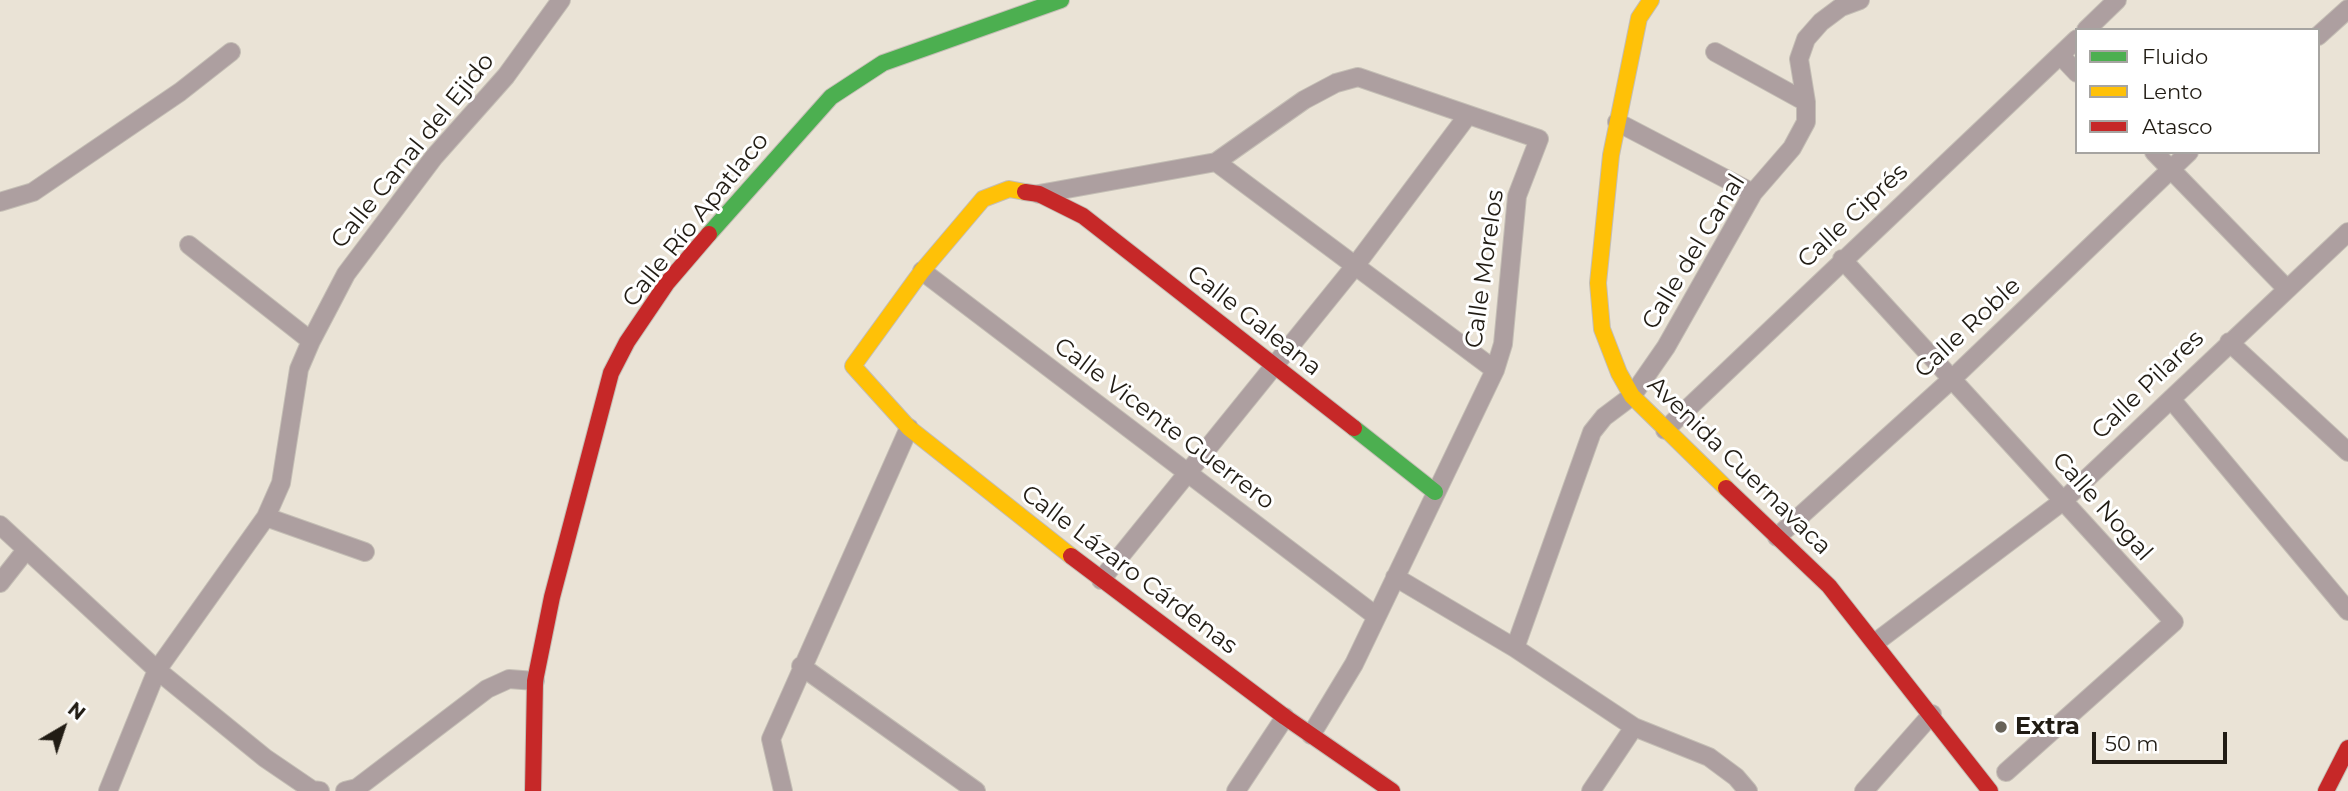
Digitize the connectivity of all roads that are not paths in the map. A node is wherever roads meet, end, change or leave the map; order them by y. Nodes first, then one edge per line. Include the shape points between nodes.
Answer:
1 (561, 0) edge
2 (1061, 0) edge
3 (1651, 0) edge
4 (1860, 0) edge
5 (2117, 0) edge
6 (2348, 9) edge
7 (2088, 28) edge
8 (2320, 34) edge
9 (2075, 41) edge
10 (231, 52) dead end
11 (1716, 52) dead end
12 (2060, 55) junction
13 (2075, 71) edge
14 (1806, 102) junction
15 (1468, 115) junction
16 (1617, 122) junction
17 (2156, 154) edge
18 (2187, 154) edge
19 (1216, 162) junction
20 (2170, 170) junction
21 (1753, 192) junction
22 (1040, 194) junction
23 (0, 202) edge
24 (2348, 232) edge
25 (189, 245) dead end
26 (1842, 259) junction
27 (1355, 266) junction
28 (922, 271) junction
29 (2286, 288) junction
30 (311, 341) junction
31 (2229, 342) junction
32 (1275, 366) junction
33 (1495, 370) junction
34 (1952, 379) junction
35 (1632, 396) junction
36 (2171, 399) junction
37 (909, 428) junction
38 (1665, 430) junction
39 (2348, 452) edge
40 (1187, 473) junction
41 (1435, 492) junction
42 (2063, 501) junction
43 (266, 517) junction
44 (0, 526) edge
45 (1777, 537) junction
46 (26, 550) junction
47 (365, 552) dead end
48 (1395, 577) junction
49 (1101, 580) junction
50 (0, 583) edge
51 (2348, 611) edge
52 (1376, 617) junction
53 (1876, 642) junction
54 (1515, 648) junction
55 (801, 666) junction
56 (157, 670) junction
57 (535, 681) junction
58 (1932, 714) junction
59 (1285, 717) junction
60 (1634, 727) junction
61 (1311, 734) junction
62 (2348, 748) edge
63 (2006, 772) dead end
64 (288, 782) edge
65 (316, 790) edge
66 (108, 791) edge
67 (345, 791) edge
68 (533, 791) edge
69 (783, 791) edge
70 (976, 791) edge
71 (1236, 791) edge
72 (1392, 791) edge
73 (1591, 791) edge
74 (1748, 791) edge
75 (1864, 791) edge
76 (1990, 791) edge
77 (2326, 791) edge

1 - 30 street, Calle Canal del Ejido via 506,76 434,157 346,274
2 - 57 street, Calle Río Apatlaco via 883,64 831,97 667,283 611,373 552,597
3 - 16 street, Avenida Cuernavaca via 1639,18
4 - 14 street, Calle del Canal via 1841,7 1806,39 1799,59
5 - 7 street
6 - 8 street
9 - 12 street, Calle Ciprés
10 - 23 street via 33,192
11 - 14 street
12 - 13 street
12 - 26 street, Calle Ciprés
14 - 21 street, Calle del Canal via 1806,122 1792,148
15 - 19 street, Calle Morelos via 1358,76 1304,100
15 - 27 street
15 - 33 street, Calle Morelos via 1539,139 1517,196 1503,344
16 - 21 street
16 - 35 street, Avenida Cuernavaca via 1598,283 1602,329
17 - 20 street
18 - 20 street, Calle Roble
19 - 22 street, Calle Morelos
19 - 27 street
20 - 29 street
20 - 34 street, Calle Roble
21 - 35 street, Calle del Canal via 1666,347
22 - 28 street via 1009,189 983,199
22 - 32 street, Calle Galeana via 1083,216
24 - 29 street, Calle Pilares
25 - 30 street
26 - 34 street, Calle Nogal
26 - 38 street, Calle Ciprés
27 - 32 street
27 - 33 street
28 - 37 street, Calle Lázaro Cárdenas via 853,366
28 - 40 street, Calle Vicente Guerrero
29 - 31 street, Calle Pilares
30 - 43 street, Calle Canal del Ejido via 299,369 281,484
31 - 36 street, Calle Pilares
31 - 39 street
32 - 40 street
32 - 41 street, Calle Galeana
33 - 41 street, Calle Morelos
34 - 42 street, Calle Nogal
34 - 45 street, Calle Roble
35 - 38 street, Avenida Cuernavaca
35 - 54 street, Calle del Canal via 1592,432
36 - 42 street, Calle Pilares
36 - 51 street
37 - 49 street, Calle Lázaro Cárdenas
37 - 55 street
38 - 45 street, Avenida Cuernavaca
40 - 49 street
40 - 52 street, Calle Vicente Guerrero
41 - 48 street, Calle Morelos
42 - 53 street, Calle Pilares
42 - 63 street, Calle Nogal via 2174,622
43 - 47 street
43 - 56 street, Calle Canal del Ejido
44 - 46 street
45 - 53 street, Avenida Cuernavaca via 1829,586
46 - 50 street
46 - 56 street
48 - 52 street, Calle Morelos
48 - 54 street
49 - 59 street, Calle Lázaro Cárdenas
52 - 61 street, Calle Morelos via 1354,664
53 - 58 street, Avenida Cuernavaca
54 - 60 street
55 - 69 street via 771,739
55 - 70 street
56 - 64 street
56 - 66 street, Calle Canal del Ejido
57 - 67 street via 509,679 487,689 357,788
57 - 68 street, Calle Río Apatlaco
58 - 75 street
58 - 76 street, Avenida Cuernavaca
59 - 61 street, Calle Lázaro Cárdenas
59 - 71 street
60 - 73 street
60 - 74 street via 1709,757
61 - 72 street, Calle Lázaro Cárdenas
62 - 77 street
64 - 65 street

